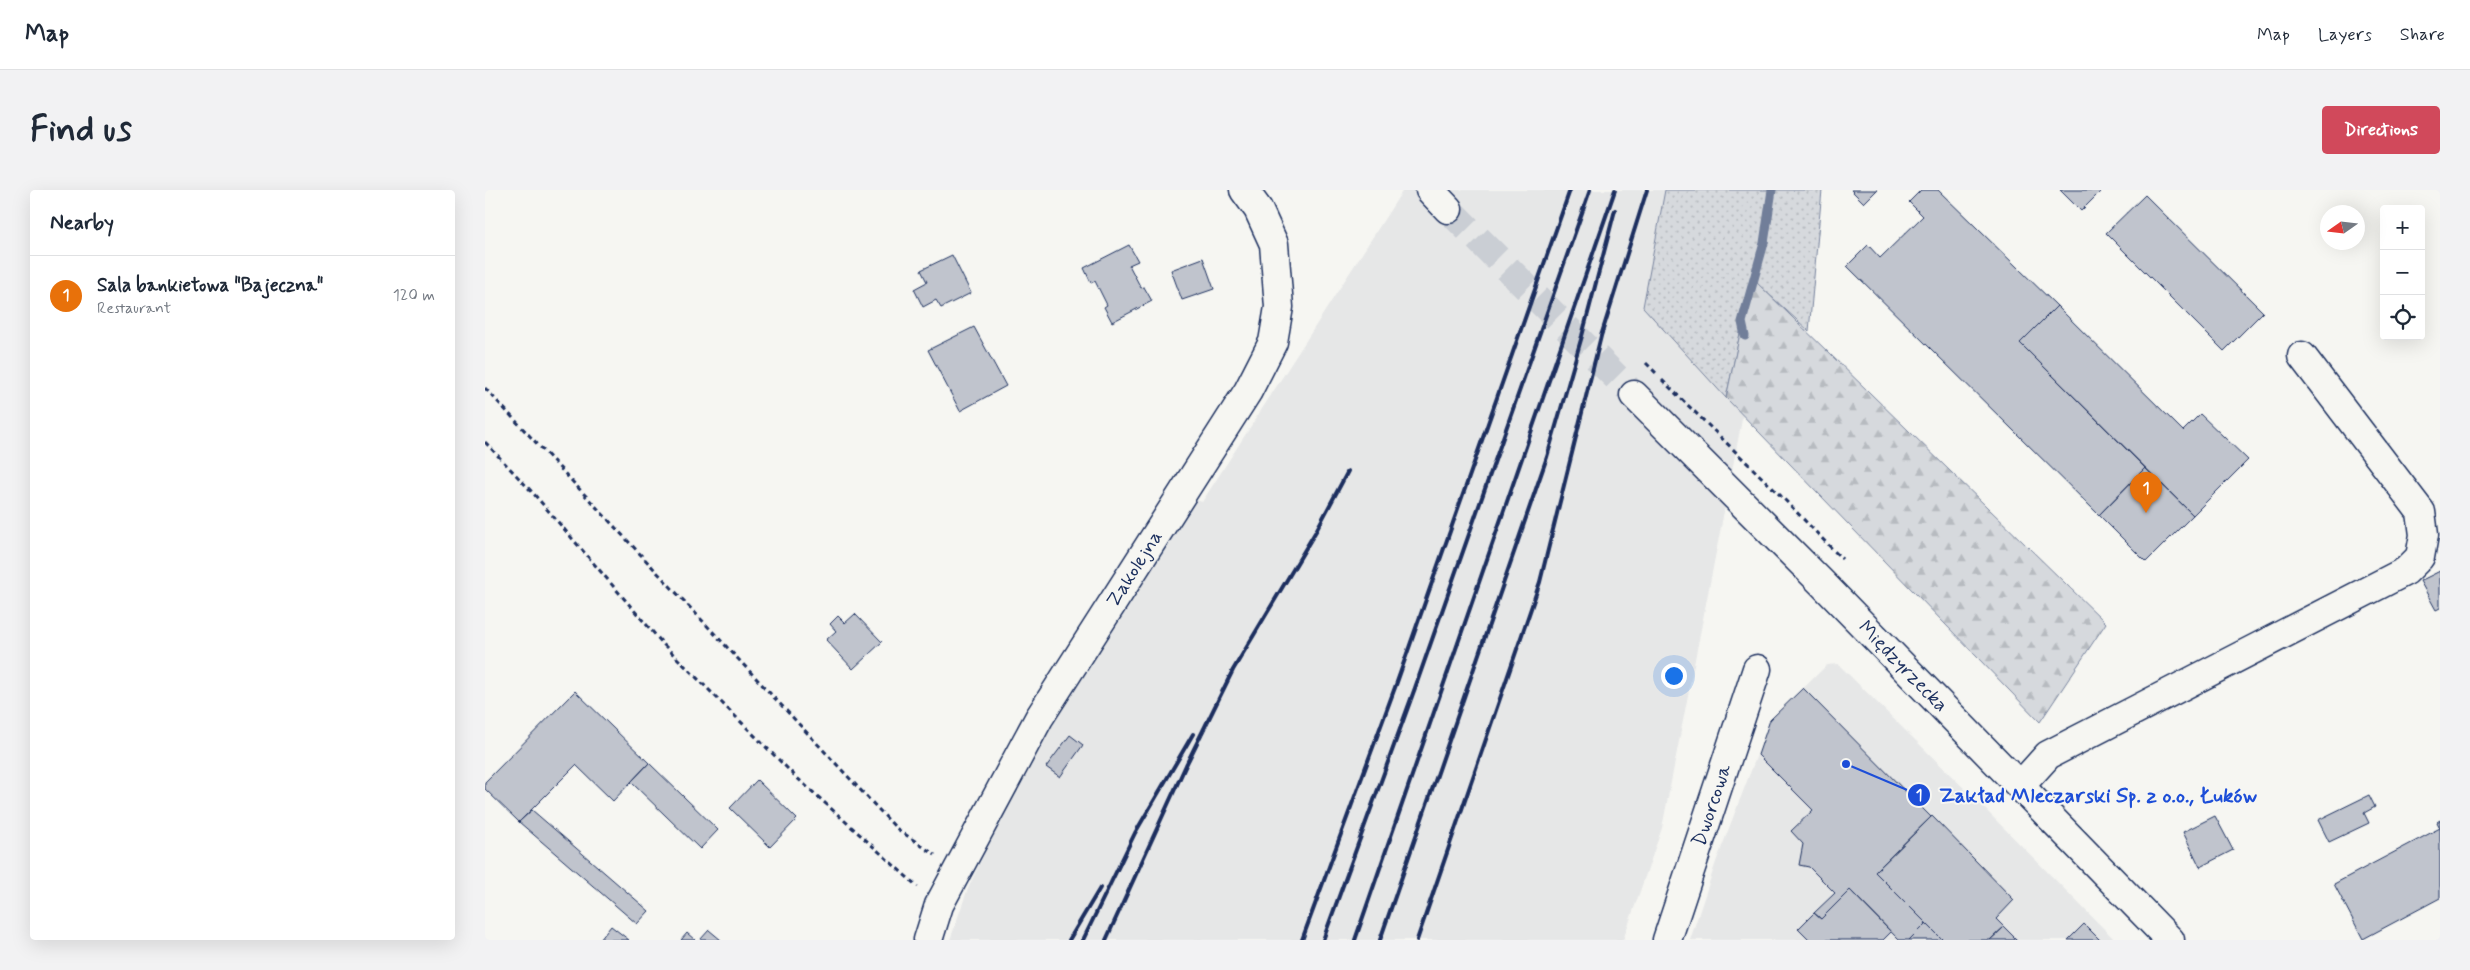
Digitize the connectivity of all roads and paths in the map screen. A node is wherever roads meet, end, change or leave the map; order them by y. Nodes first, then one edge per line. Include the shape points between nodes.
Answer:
1 (1244, 190) edge
2 (2302, 356) dead end
3 (485, 388) edge
4 (1635, 395) tunnel mouth
5 (485, 442) edge
6 (1757, 669) dead end
7 (2020, 786) junction
8 (958, 870) junction
9 (939, 906) junction
10 (928, 940) edge
11 (1667, 940) edge
12 (2170, 940) edge

1 - 8 street, Zakolejna via 1258,209 1274,244 1279,307 1273,342 1248,390 1039,718
2 - 7 street via 2421,512 2424,535 2420,557 2406,571 2049,755
3 - 8 path via 896,828
4 - 7 street, Międzyrzecka
5 - 9 path via 664,645 795,776
6 - 11 street, Dworcowa
7 - 12 street, Międzyrzecka
8 - 9 street, Zakolejna
9 - 10 street, Zakolejna

